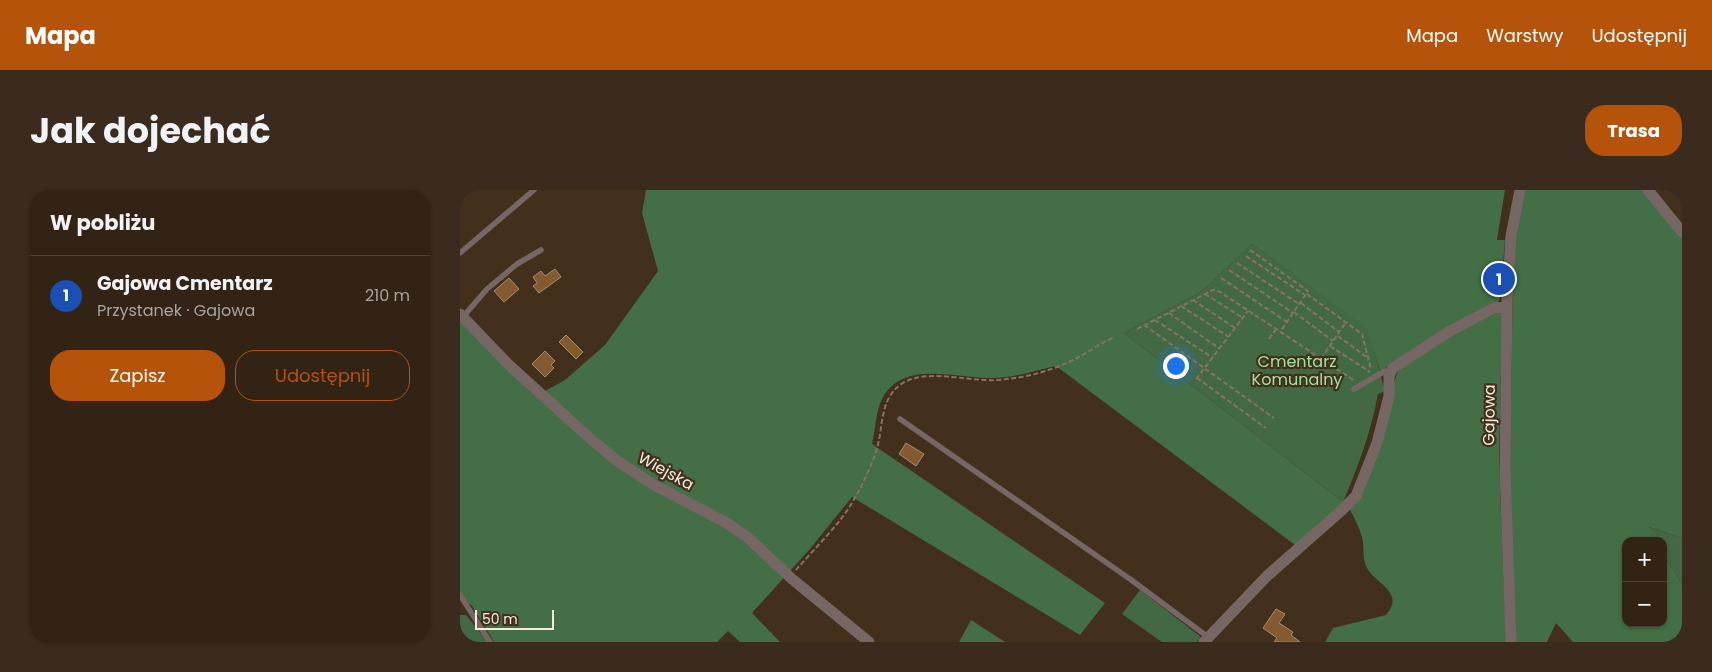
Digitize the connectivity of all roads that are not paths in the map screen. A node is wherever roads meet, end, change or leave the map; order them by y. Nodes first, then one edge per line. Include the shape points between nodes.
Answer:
1 (534, 190) edge
2 (1520, 190) edge
3 (1648, 190) edge
4 (1682, 232) edge
5 (541, 250) dead end
6 (460, 253) edge
7 (1507, 307) junction
8 (461, 317) edge
9 (1390, 372) junction
10 (1354, 389) dead end
11 (900, 419) dead end
12 (460, 595) edge
13 (1207, 640) edge
14 (490, 642) edge
15 (868, 642) edge
16 (1511, 642) edge

1 - 6 lane
2 - 7 street, Gajowa via 1511,236
3 - 4 street
5 - 8 lane via 517,264
7 - 9 street via 1494,308 1450,331
7 - 16 street, Gajowa via 1505,470
8 - 15 street, Wiejska via 508,364 616,460 747,537 790,578
9 - 10 lane via 1385,371
9 - 13 street via 1377,443 1356,496 1267,576
11 - 13 lane via 1130,579
12 - 14 lane

